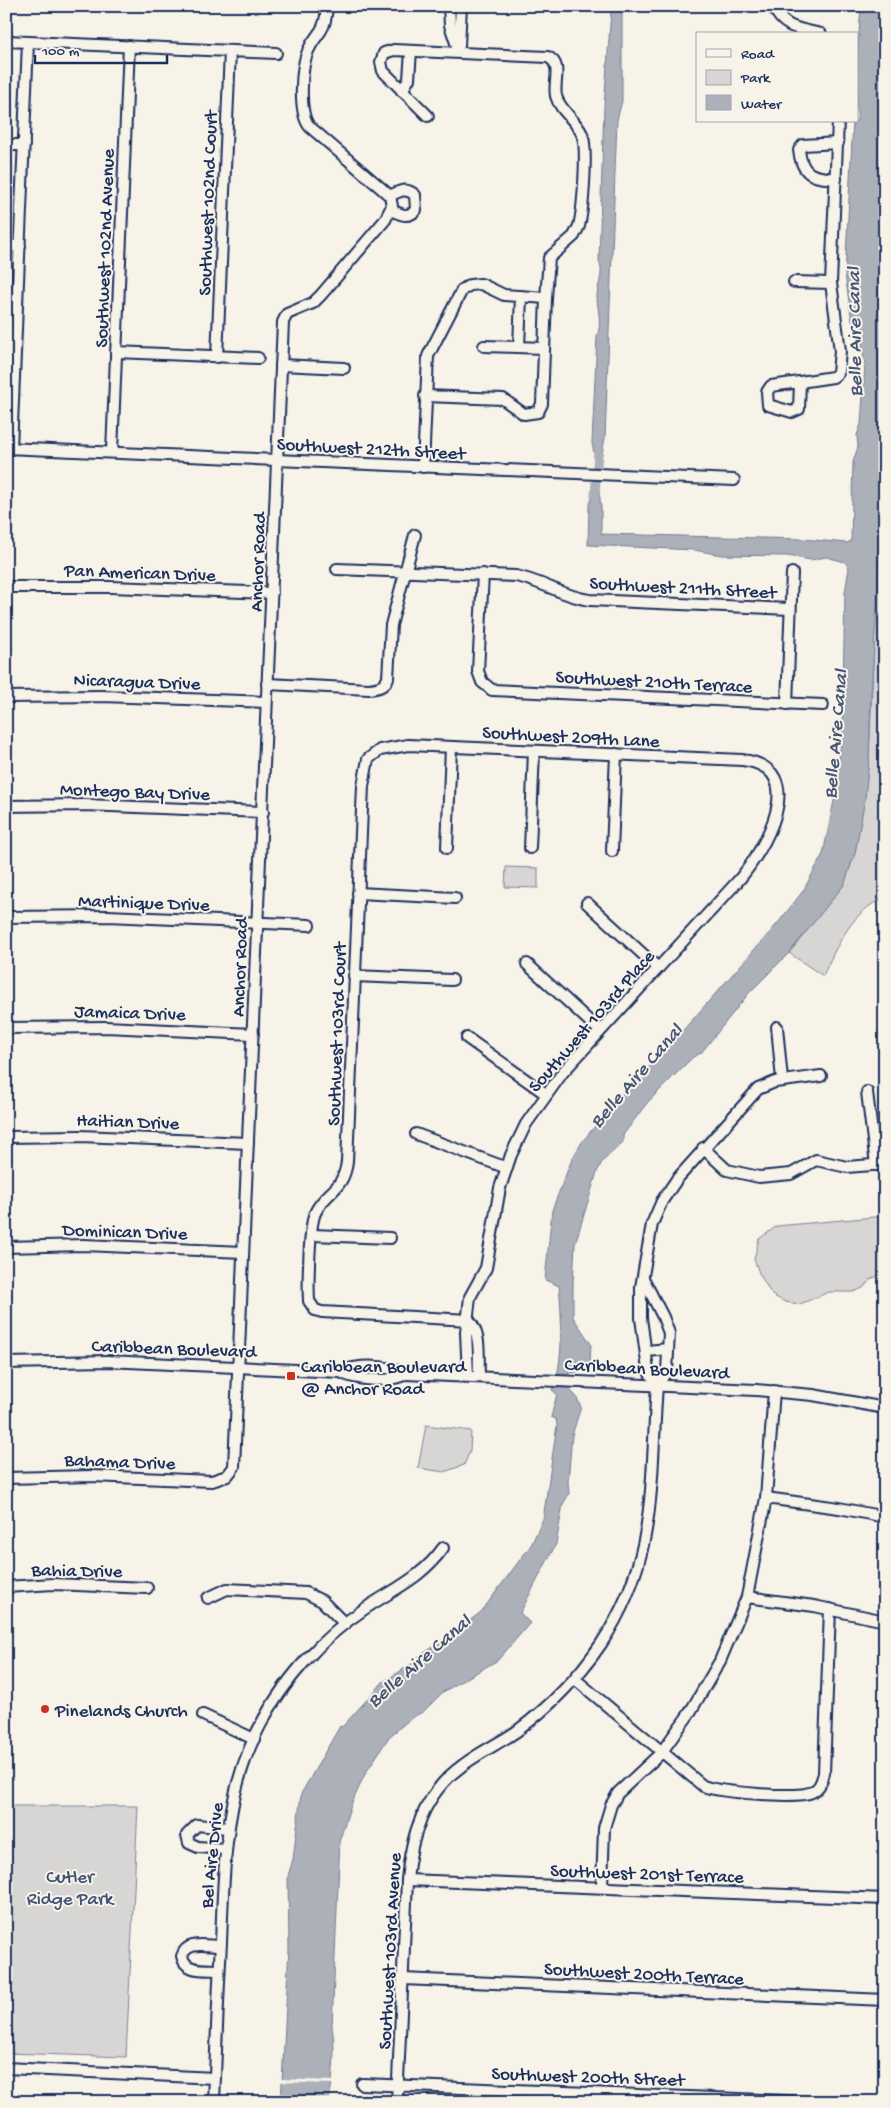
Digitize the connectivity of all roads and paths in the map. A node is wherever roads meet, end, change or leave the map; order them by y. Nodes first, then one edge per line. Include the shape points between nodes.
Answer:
1 (327, 6) edge
2 (773, 6) edge
3 (449, 8) edge
4 (461, 8) edge
5 (813, 32) edge
6 (6, 41) edge
7 (28, 42) junction
8 (129, 46) junction
9 (230, 51) junction
10 (411, 51) junction
11 (459, 52) junction
12 (276, 53) dead end
13 (402, 91) junction
14 (428, 116) dead end
15 (838, 122) edge
16 (838, 143) junction
17 (6, 145) edge
18 (24, 146) junction
19 (836, 179) junction
20 (390, 196) junction
21 (391, 210) junction
22 (6, 246) edge
23 (20, 246) junction
24 (794, 282) dead end
25 (831, 282) junction
26 (521, 296) junction
27 (546, 298) junction
28 (484, 346) dead end
29 (519, 347) junction
30 (11, 348) edge
31 (544, 348) junction
32 (116, 352) junction
33 (217, 356) junction
34 (258, 358) dead end
35 (280, 365) junction
36 (344, 368) dead end
37 (800, 382) dead end
38 (425, 396) junction
39 (8, 448) edge
40 (112, 452) junction
41 (277, 460) junction
42 (423, 467) junction
43 (734, 480) dead end
44 (414, 536) dead end
45 (337, 569) dead end
46 (406, 572) junction
47 (792, 573) dead end
48 (483, 574) junction
49 (6, 587) edge
50 (272, 593) junction
51 (790, 609) junction
52 (267, 684) junction
53 (6, 697) edge
54 (266, 702) junction
55 (787, 704) junction
56 (823, 705) dead end
57 (451, 747) junction
58 (534, 751) junction
59 (374, 753) joint
60 (616, 754) junction
61 (766, 769) joint
62 (6, 806) edge
63 (263, 812) junction
64 (447, 848) dead end
65 (530, 848) dead end
66 (612, 851) dead end
67 (358, 893) junction
68 (455, 898) dead end
69 (587, 903) dead end
70 (6, 917) edge
71 (258, 923) junction
72 (310, 925) dead end
73 (527, 964) dead end
74 (658, 968) junction
75 (354, 976) junction
76 (452, 980) dead end
77 (777, 1027) dead end
78 (6, 1028) edge
79 (600, 1031) junction
80 (253, 1034) junction
81 (467, 1038) dead end
82 (821, 1076) dead end
83 (782, 1080) junction
84 (867, 1092) dead end
85 (546, 1094) junction
86 (416, 1134) dead end
87 (6, 1137) edge
88 (248, 1142) junction
89 (703, 1148) junction
90 (880, 1164) edge
91 (507, 1168) junction
92 (312, 1235) junction
93 (390, 1238) dead end
94 (6, 1247) edge
95 (243, 1252) junction
96 (644, 1280) junction
97 (468, 1320) junction
98 (668, 1349) junction
99 (647, 1351) junction
100 (6, 1363) edge
101 (238, 1367) junction
102 (468, 1376) junction
103 (479, 1377) junction
104 (657, 1385) junction
105 (774, 1391) junction
106 (885, 1408) edge
107 (230, 1474) joint
108 (6, 1478) edge
109 (766, 1498) junction
110 (885, 1517) edge
111 (443, 1548) dead end
112 (6, 1587) edge
113 (148, 1588) dead end
114 (747, 1597) junction
115 (208, 1598) dead end
116 (830, 1609) junction
117 (885, 1621) edge
118 (344, 1624) junction
119 (575, 1679) junction
120 (203, 1715) dead end
121 (254, 1740) junction
122 (661, 1753) junction
123 (227, 1828) junction
124 (225, 1849) junction
125 (407, 1880) junction
126 (602, 1888) junction
127 (885, 1899) edge
128 (220, 1946) junction
129 (219, 1970) junction
130 (403, 1979) junction
131 (885, 2000) edge
132 (6, 2068) edge
133 (215, 2078) junction
134 (362, 2084) dead end
135 (398, 2085) junction
136 (214, 2102) edge
137 (397, 2102) edge
138 (812, 2102) edge

1 - 20 street via 324,28 306,55 304,118 310,127
2 - 5 street via 779,19 790,27
3 - 4 street
3 - 11 street via 450,25
4 - 11 street
6 - 7 street
7 - 8 street
7 - 18 street
8 - 9 street
8 - 32 street, Southwest 102nd Avenue
9 - 12 street
9 - 33 street, Southwest 102nd Court
10 - 11 street
10 - 13 street via 410,80
10 - 13 street via 389,51 382,56 383,71
11 - 27 street via 551,59 557,68 558,102 584,138 580,226 574,236 549,258
13 - 14 street
15 - 16 street
16 - 19 street
16 - 19 street via 802,145 799,150 806,171 814,177
17 - 18 street
18 - 23 street
19 - 25 street
20 - 21 street
20 - 21 street via 409,191 415,194 417,201 416,210 411,215
21 - 35 street via 321,295 312,303 287,314 283,322
22 - 23 street
23 - 30 street
24 - 25 street
25 - 37 street via 840,351 838,373 833,377
26 - 27 street
26 - 29 street
26 - 38 street via 499,294 480,284 462,290 430,350
27 - 31 street
28 - 29 street
29 - 31 street
30 - 39 street
31 - 38 street via 542,404 538,412 520,412 503,399
32 - 33 street
32 - 40 street, Southwest 102nd Avenue
33 - 34 street
35 - 36 street
35 - 41 street
38 - 42 street
39 - 40 street, Southwest 212th Street
40 - 41 street, Southwest 212th Street
41 - 42 street, Southwest 212th Street
41 - 50 street, Anchor Road
42 - 43 street, Southwest 212th Street
44 - 46 street
45 - 46 street, Southwest 211th Street
46 - 48 street, Southwest 211th Street
46 - 52 street via 391,625 387,681 369,689
47 - 51 street
48 - 51 street, Southwest 211th Street via 525,578 590,600
48 - 55 street, Southwest 210th Terrace via 478,666 484,685 499,691
49 - 50 street, Pan American Drive via 95,586
50 - 52 street, Anchor Road
51 - 55 street
52 - 54 street, Anchor Road
53 - 54 street, Nicaragua Drive via 102,696
54 - 63 street, Anchor Road
55 - 56 street, Southwest 210th Terrace
57 - 58 street, Southwest 209th Lane
57 - 59 street, Southwest 209th Lane via 402,746
57 - 64 street
58 - 60 street, Southwest 209th Lane
58 - 65 street
59 - 67 street, Southwest 103rd Court via 368,759 363,776
60 - 61 street, Southwest 209th Lane via 742,760
60 - 66 street
61 - 74 street, Southwest 103rd Place via 776,783 778,802 774,822 762,847 745,873
62 - 63 street, Montego Bay Drive via 99,805
63 - 71 street, Anchor Road
67 - 68 street
67 - 75 street, Southwest 103rd Court
69 - 74 street
70 - 71 street, Martinique Drive via 108,916
71 - 72 street, Martinique Drive
71 - 80 street, Anchor Road
73 - 79 street
74 - 79 street, Southwest 103rd Place
75 - 76 street
75 - 92 street, Southwest 103rd Court via 346,1169 337,1189 315,1214
77 - 83 street
78 - 80 street, Jamaica Drive via 106,1027
79 - 85 street, Southwest 103rd Place
80 - 88 street, Anchor Road
81 - 85 street
82 - 83 street, Southwest 103rd Avenue
83 - 89 street, Southwest 103rd Avenue via 758,1089
84 - 90 street
85 - 91 street, Southwest 103rd Place via 526,1124
86 - 91 street
87 - 88 street, Haitian Drive via 80,1136
88 - 95 street, Anchor Road
89 - 90 street via 728,1170 759,1176 790,1174 816,1160 847,1167
89 - 96 street, Southwest 103rd Avenue via 662,1200 648,1239
91 - 97 street, Southwest 103rd Place via 493,1218 486,1268 471,1292
92 - 93 street
92 - 97 street, Southwest 103rd Court via 309,1297 313,1308 322,1312
94 - 95 street, Dominican Drive via 104,1245
95 - 101 street, Anchor Road
96 - 98 street, Southwest 103rd Avenue via 666,1322
96 - 99 street, Southwest 103rd Avenue via 641,1318
97 - 102 street, Southwest 103rd Place
97 - 103 street, Southwest 103rd Place via 477,1337
98 - 99 street
98 - 104 street, Southwest 103rd Avenue via 667,1371
99 - 104 street, Southwest 103rd Avenue via 648,1370
100 - 101 street, Caribbean Boulevard via 90,1360
101 - 102 street, Caribbean Boulevard via 340,1372 351,1367 396,1369 406,1374
101 - 107 street, Anchor Road via 234,1464
102 - 103 street, Caribbean Boulevard
103 - 104 street, Caribbean Boulevard
104 - 105 street, Caribbean Boulevard
104 - 119 street, Southwest 103rd Avenue via 651,1506 642,1553 613,1624
105 - 106 street, Caribbean Boulevard
105 - 109 street
107 - 108 street, Bahama Drive via 217,1481 92,1476
109 - 110 street
109 - 114 street
111 - 118 street, Bel Aire Drive via 419,1575
112 - 113 street, Bahia Drive via 60,1584
114 - 116 street
114 - 122 street via 720,1661 689,1714
115 - 118 street via 228,1589 306,1593 322,1600
116 - 117 street
116 - 122 street via 824,1773 814,1790 800,1794 715,1790 698,1783
118 - 121 street, Bel Aire Drive via 292,1677
119 - 122 street
119 - 125 street, Southwest 103rd Avenue via 532,1720 462,1765 443,1783 420,1817 411,1847
120 - 121 street
121 - 123 street, Bel Aire Drive via 237,1783
122 - 126 street via 618,1794 608,1810 604,1828
123 - 124 street, Bel Aire Drive
123 - 124 street via 197,1825 187,1835 189,1843 194,1846
124 - 128 street, Bel Aire Drive
125 - 126 street, Southwest 201st Terrace
125 - 130 street, Southwest 103rd Avenue
126 - 127 street, Southwest 201st Terrace
128 - 129 street, Bel Aire Drive
128 - 129 street via 190,1946 182,1956 190,1968
129 - 133 street, Bel Aire Drive
130 - 131 street, Southwest 200th Terrace
130 - 135 street, Southwest 103rd Avenue
132 - 133 street
133 - 136 street, Bel Aire Drive
134 - 135 street, Southwest 200th Street
135 - 137 street, Southwest 103rd Avenue
135 - 138 street, Southwest 200th Street

